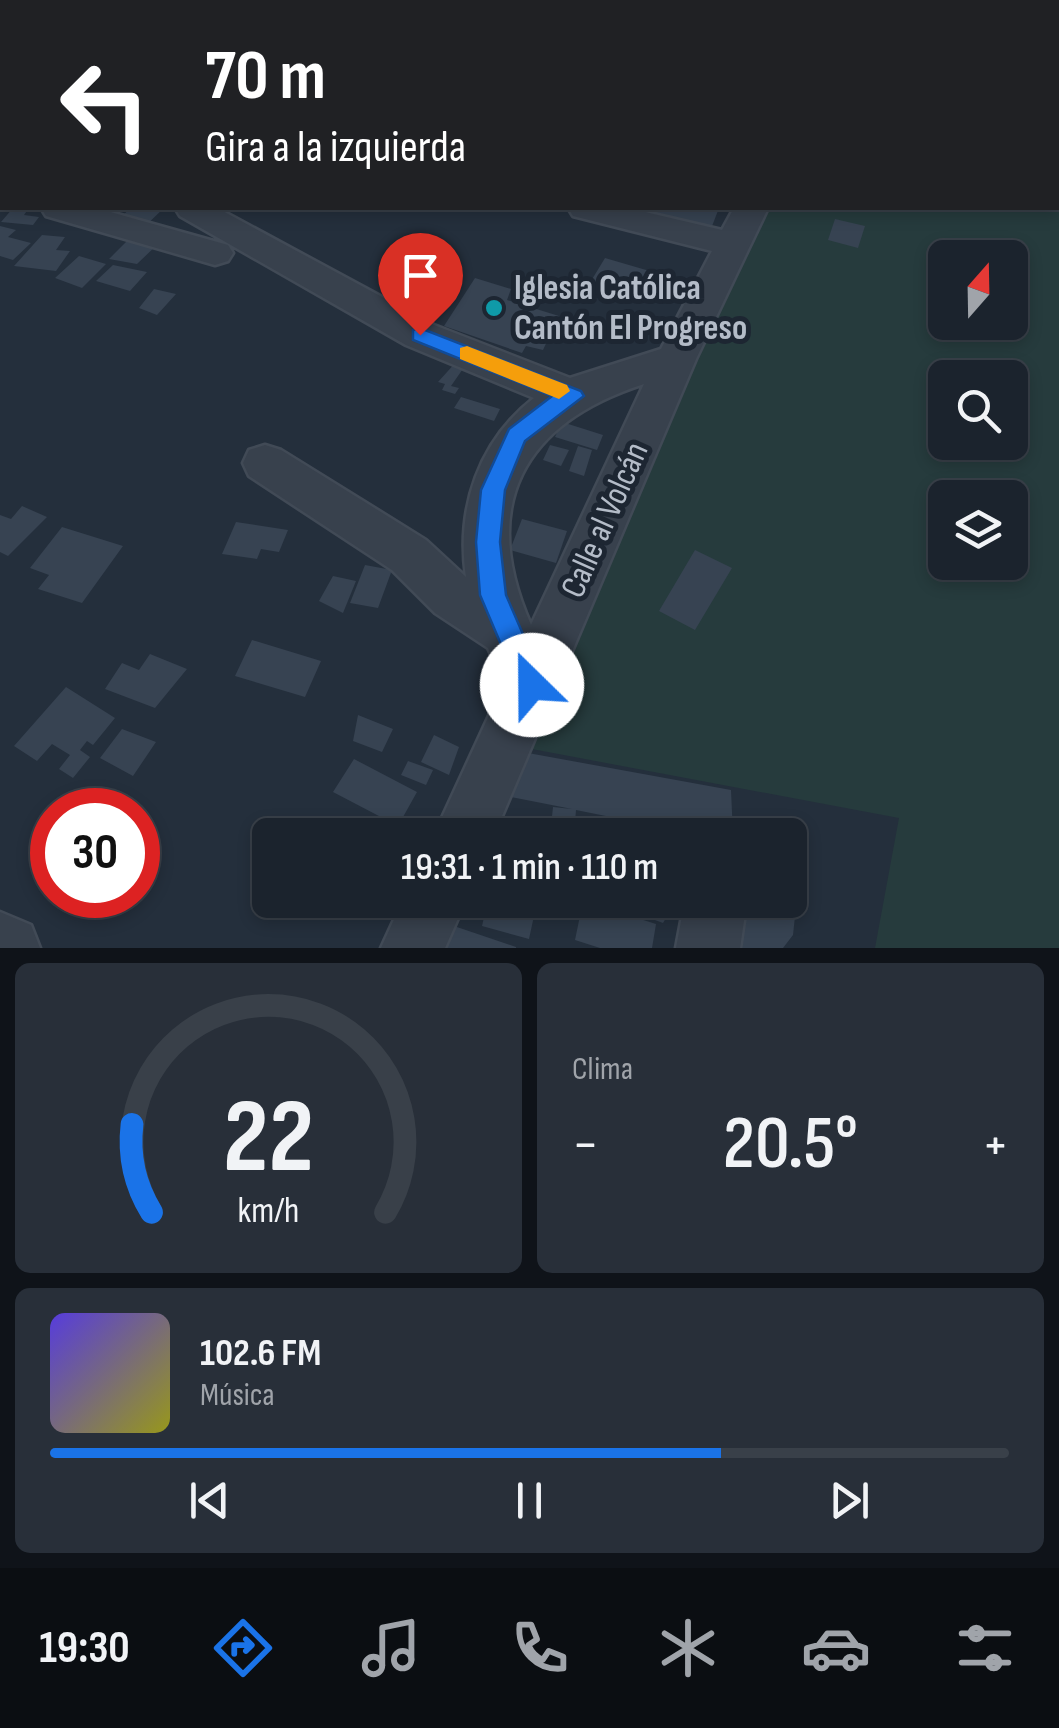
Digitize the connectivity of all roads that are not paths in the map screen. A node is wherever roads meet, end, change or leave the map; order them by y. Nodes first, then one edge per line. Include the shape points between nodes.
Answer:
1 (65, 210) edge
2 (196, 210) edge
3 (603, 210) edge
4 (742, 226) edge
5 (215, 254) dead end
6 (676, 359) junction
7 (573, 396) junction
8 (266, 463) dead end
9 (510, 633) junction
10 (532, 685) junction
11 (472, 818) edge
12 (427, 918) edge
13 (713, 918) edge
14 (0, 944) edge
15 (8, 948) edge
16 (413, 948) edge
17 (708, 948) edge

1 - 5 street
2 - 7 street via 420,335
3 - 4 street
4 - 6 street, Calle al Volcán
6 - 7 street
6 - 10 street, Calle al Volcán
7 - 9 street via 516,435 493,490 493,595
8 - 9 street via 409,555 453,597
9 - 10 street
10 - 11 street, Calle al Volcán
12 - 16 street
13 - 17 street
14 - 15 street

